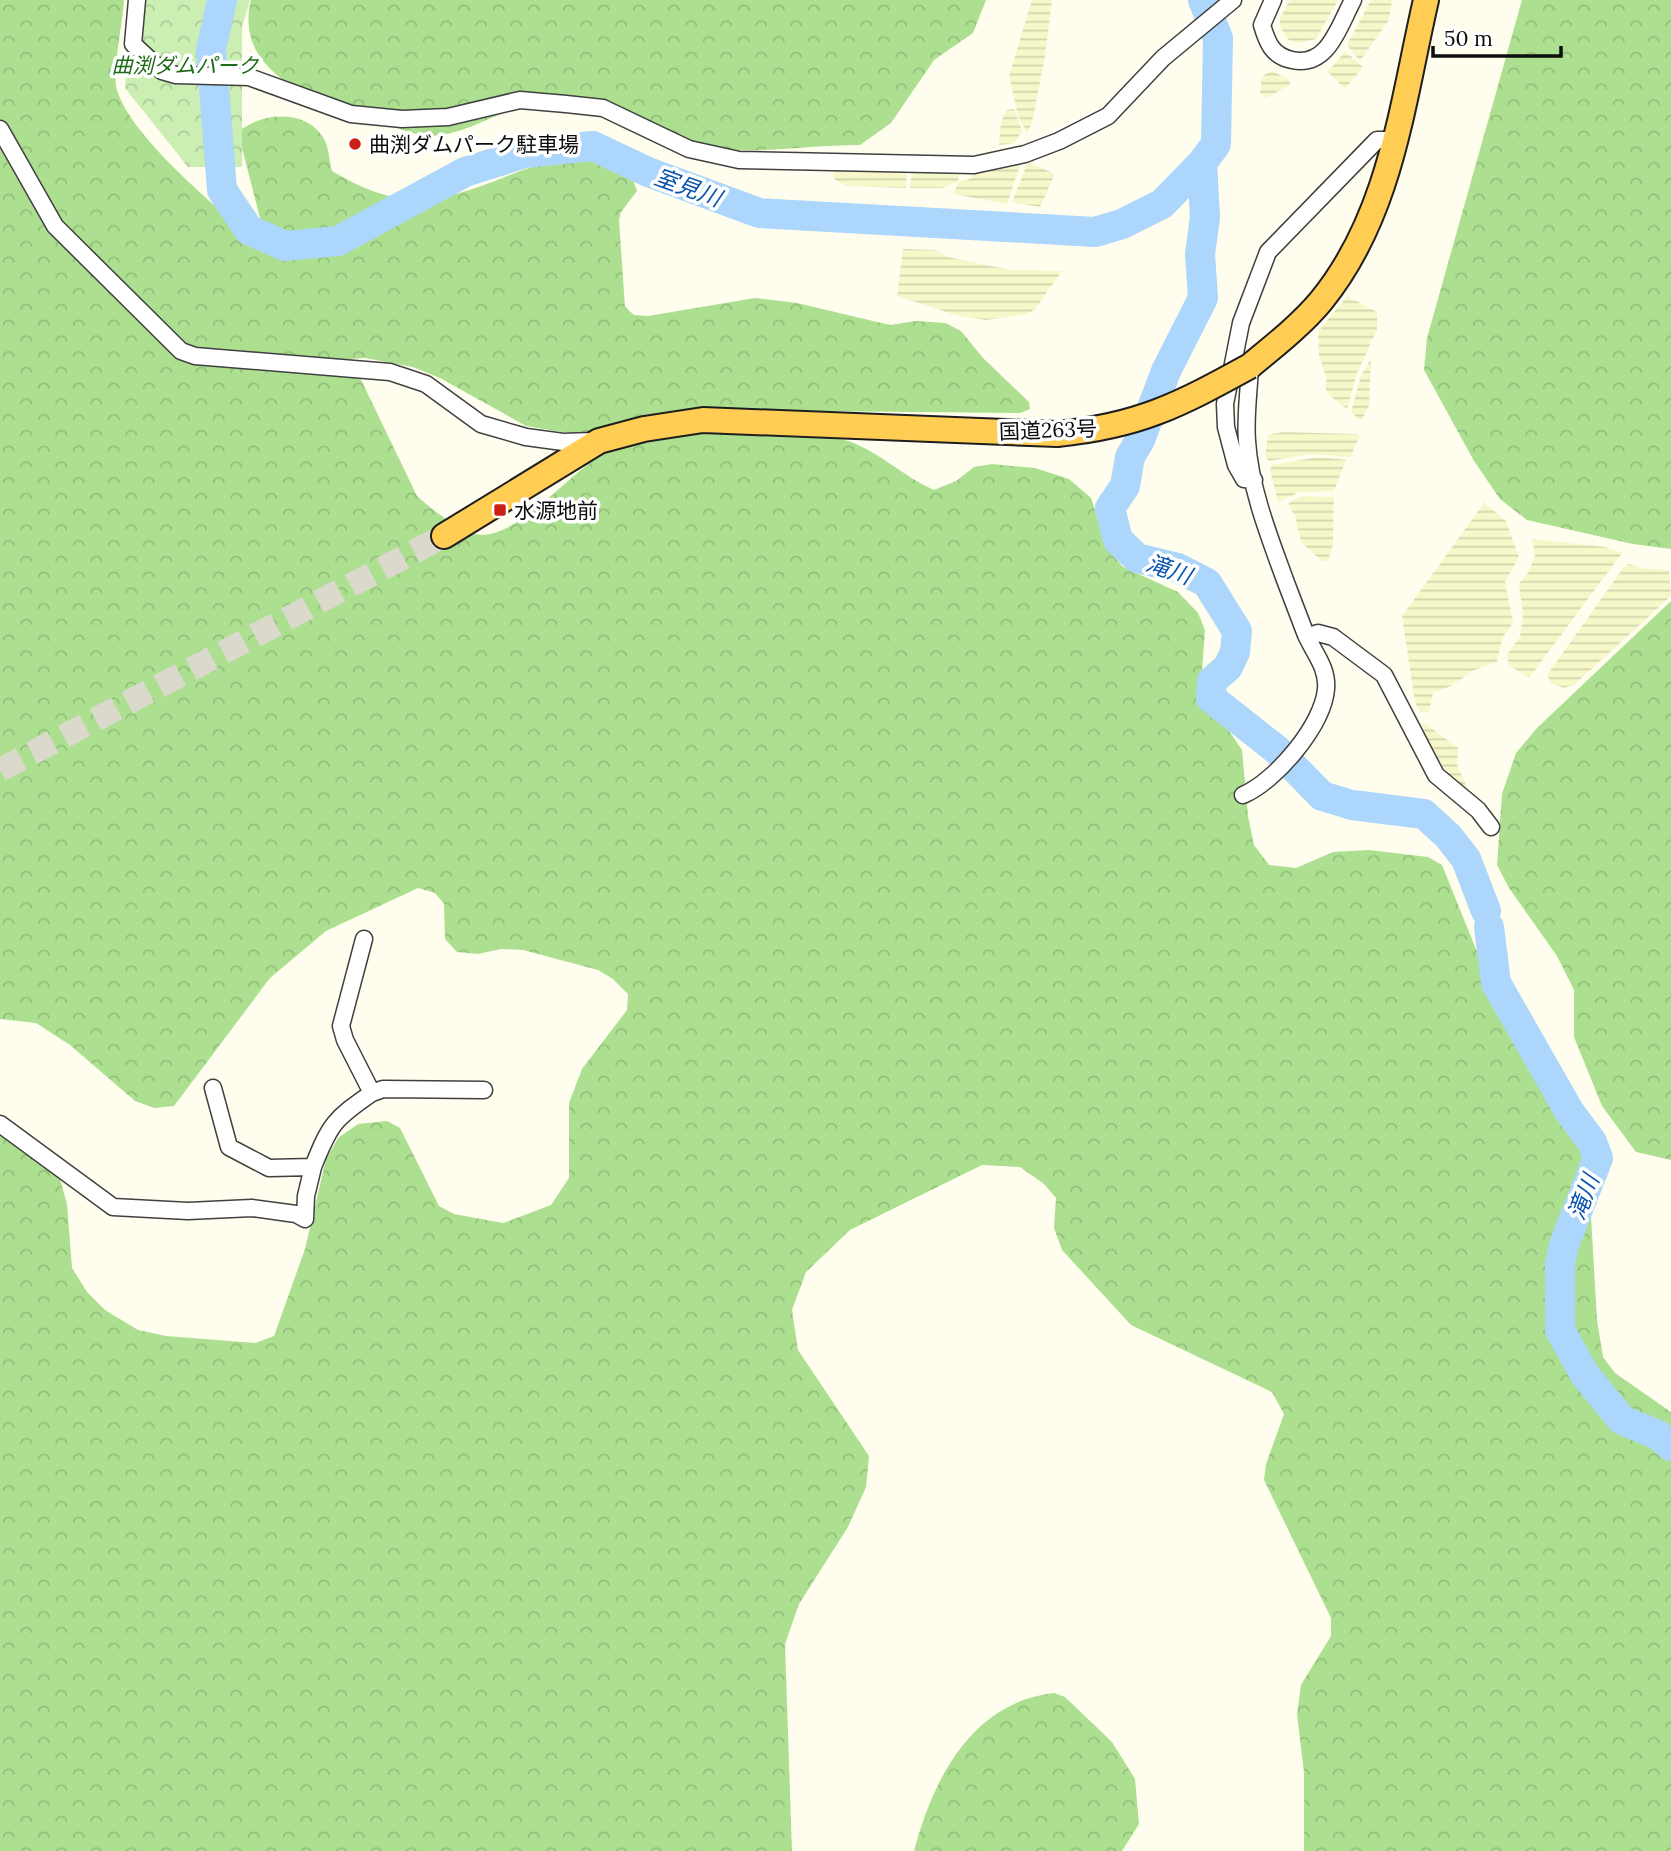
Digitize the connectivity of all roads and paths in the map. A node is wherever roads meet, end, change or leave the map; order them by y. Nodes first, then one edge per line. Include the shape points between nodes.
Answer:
1 (137, 0) edge
2 (1233, 0) edge
3 (1273, 0) edge
4 (1353, 0) edge
5 (1426, 0) edge
6 (0, 129) edge
7 (1395, 140) junction
8 (1250, 366) junction
9 (599, 441) junction
10 (1254, 480) junction
11 (444, 537) tunnel mouth
12 (1307, 637) junction
13 (1243, 795) dead end
14 (1491, 827) dead end
15 (364, 939) dead end
16 (213, 1088) dead end
17 (484, 1090) dead end
18 (372, 1093) junction
19 (0, 1124) edge
20 (313, 1167) junction

1 - 2 street via 133,44 162,71 249,77 356,119 448,117 520,100 603,108 689,149 739,160 974,165 1025,154 1108,116 1163,58
3 - 4 street via 1262,25 1268,46 1282,58 1302,62 1317,59 1329,46
5 - 7 highway, 国道263号
6 - 9 street via 55,226 181,351 195,356 390,372 426,384 481,424 526,437
7 - 8 highway, 国道263号 via 1382,192 1342,273 1319,303
7 - 10 street via 1377,140 1268,252 1241,323 1225,404 1236,466 1244,479
8 - 9 highway, 国道263号, bridge via 1176,407 1104,429 1057,434 703,420
8 - 10 street via 1247,441
9 - 11 highway, 国道263号
10 - 12 street
12 - 13 street via 1324,669 1326,690 1317,718 1279,770
12 - 14 street via 1318,633 1333,637 1384,675 1436,775
15 - 18 street via 341,1026
16 - 20 street via 229,1147 269,1168
17 - 18 street
18 - 20 street via 338,1116
19 - 20 street via 113,1207 252,1208 305,1219

